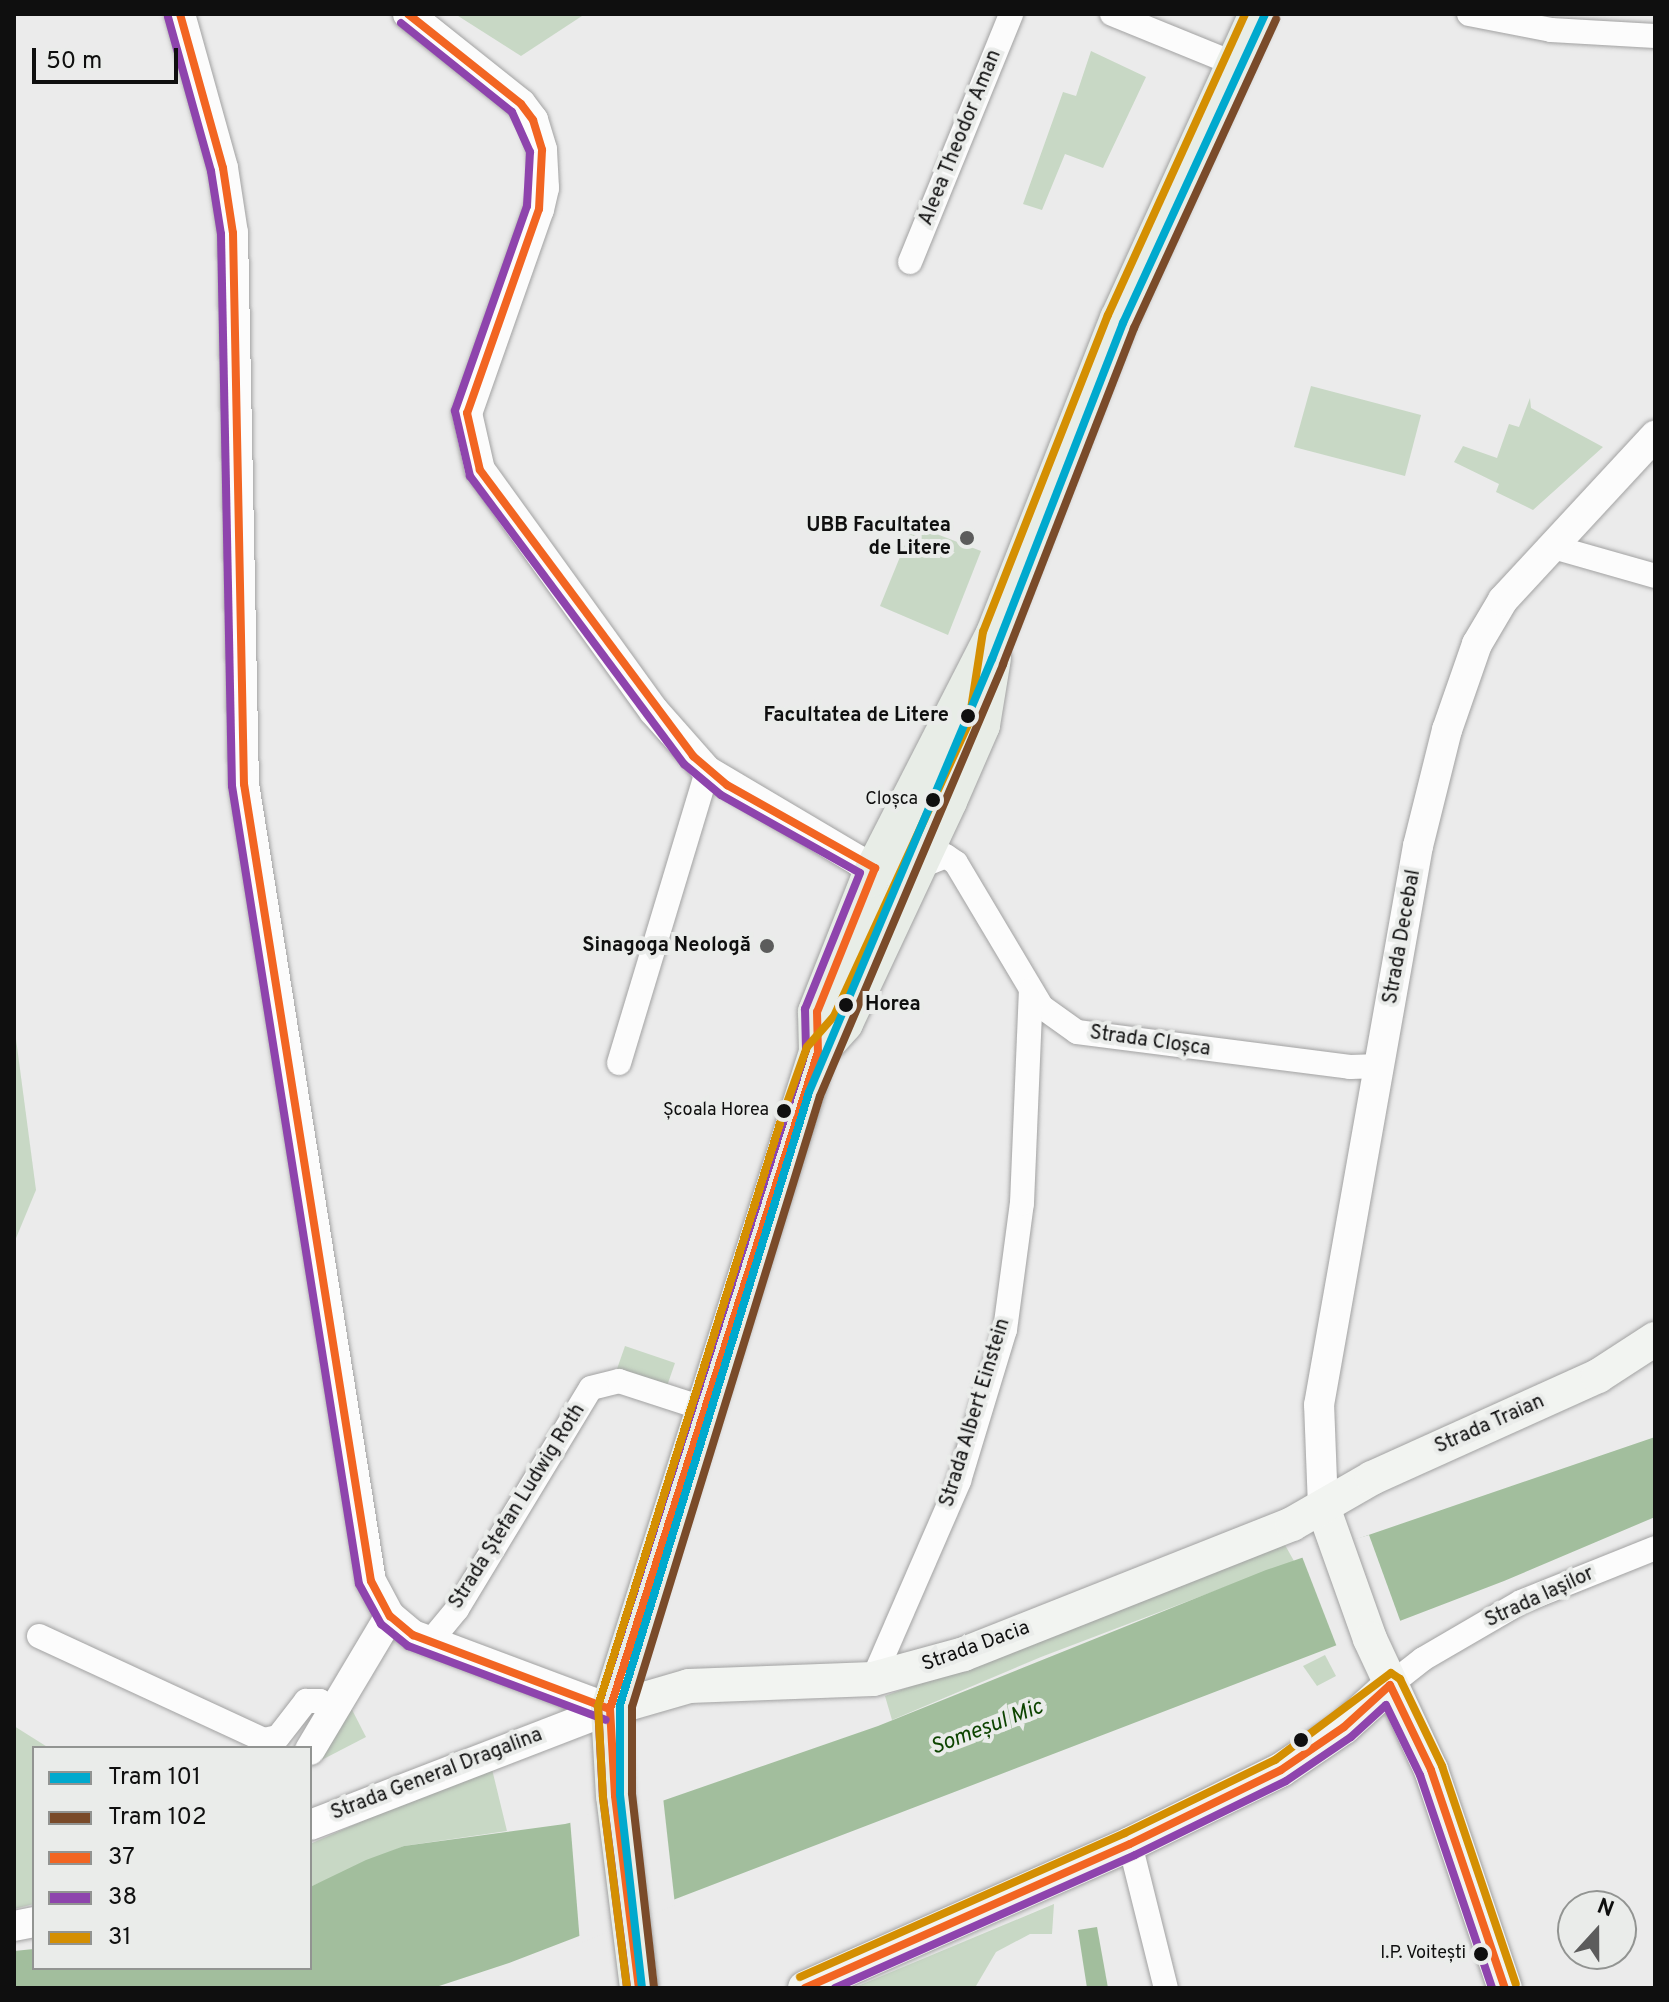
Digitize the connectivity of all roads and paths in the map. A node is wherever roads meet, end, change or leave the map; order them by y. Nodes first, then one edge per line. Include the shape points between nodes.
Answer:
1 (180, 14) edge
2 (408, 14) edge
3 (1011, 14) edge
4 (1112, 14) edge
5 (1258, 14) edge
6 (1469, 14) edge
7 (1655, 36) edge
8 (1235, 64) junction
9 (910, 262) dead end
10 (1655, 436) edge
11 (1550, 546) junction
12 (1655, 576) edge
13 (994, 636) junction
14 (707, 771) junction
15 (875, 868) junction
16 (916, 868) junction
17 (1031, 990) junction
18 (818, 1052) junction
19 (619, 1063) dead end
20 (1381, 1066) junction
21 (1655, 1339) edge
22 (705, 1409) junction
23 (1323, 1507) junction
24 (1655, 1548) edge
25 (390, 1616) junction
26 (39, 1636) dead end
27 (429, 1643) junction
28 (525, 1678) junction
29 (873, 1679) junction
30 (1390, 1685) junction
31 (610, 1709) junction
32 (333, 1710) junction
33 (523, 1740) junction
34 (312, 1747) edge
35 (312, 1824) edge
36 (1130, 1844) junction
37 (639, 1988) edge
38 (805, 1988) edge
39 (1166, 1988) edge
40 (1505, 1988) edge

1 - 25 street via 223,168 233,233 244,784 361,1532 371,1581
2 - 14 street via 521,104 533,120 542,150 539,209 467,413 476,462 654,711
3 - 9 street, Aleea Theodor Aman
4 - 8 street
5 - 8 main road
6 - 7 street via 1551,30
8 - 13 main road via 1119,319
10 - 11 street, Strada Decebal
11 - 12 street
11 - 20 street, Strada Decebal via 1503,600 1477,644 1452,715 1418,846
13 - 15 main road
13 - 16 main road via 981,725
14 - 15 street
14 - 19 street
15 - 16 street
15 - 18 main road via 817,1012
16 - 17 street, Strada Cloșca via 946,856 956,863
16 - 18 main road via 844,1023
17 - 20 street, Strada Cloșca via 1058,1022 1104,1039 1350,1067
17 - 29 street, Strada Albert Einstein via 1022,1203 1005,1330 959,1481
18 - 22 main road
20 - 23 street, Strada Decebal via 1319,1405
21 - 23 main road, Strada Traian via 1598,1376 1372,1478
22 - 27 street, Strada Ștefan Ludwig Roth via 619,1381 591,1388 457,1609
22 - 31 main road
23 - 29 main road, Strada Dacia via 964,1654
23 - 30 main road
24 - 30 street, Strada Iașilor via 1521,1602
25 - 27 street
25 - 32 street
26 - 32 street via 264,1740 278,1737 306,1701 320,1701
27 - 28 street
28 - 31 street
28 - 33 street via 539,1708
29 - 31 main road, Strada Dacia via 689,1686
30 - 36 main road via 1344,1727 1281,1770
30 - 40 main road via 1431,1770
31 - 33 street, Strada General Dragalina
31 - 37 main road via 615,1796
32 - 34 street
33 - 35 street, Strada General Dragalina
36 - 38 main road
36 - 39 street

